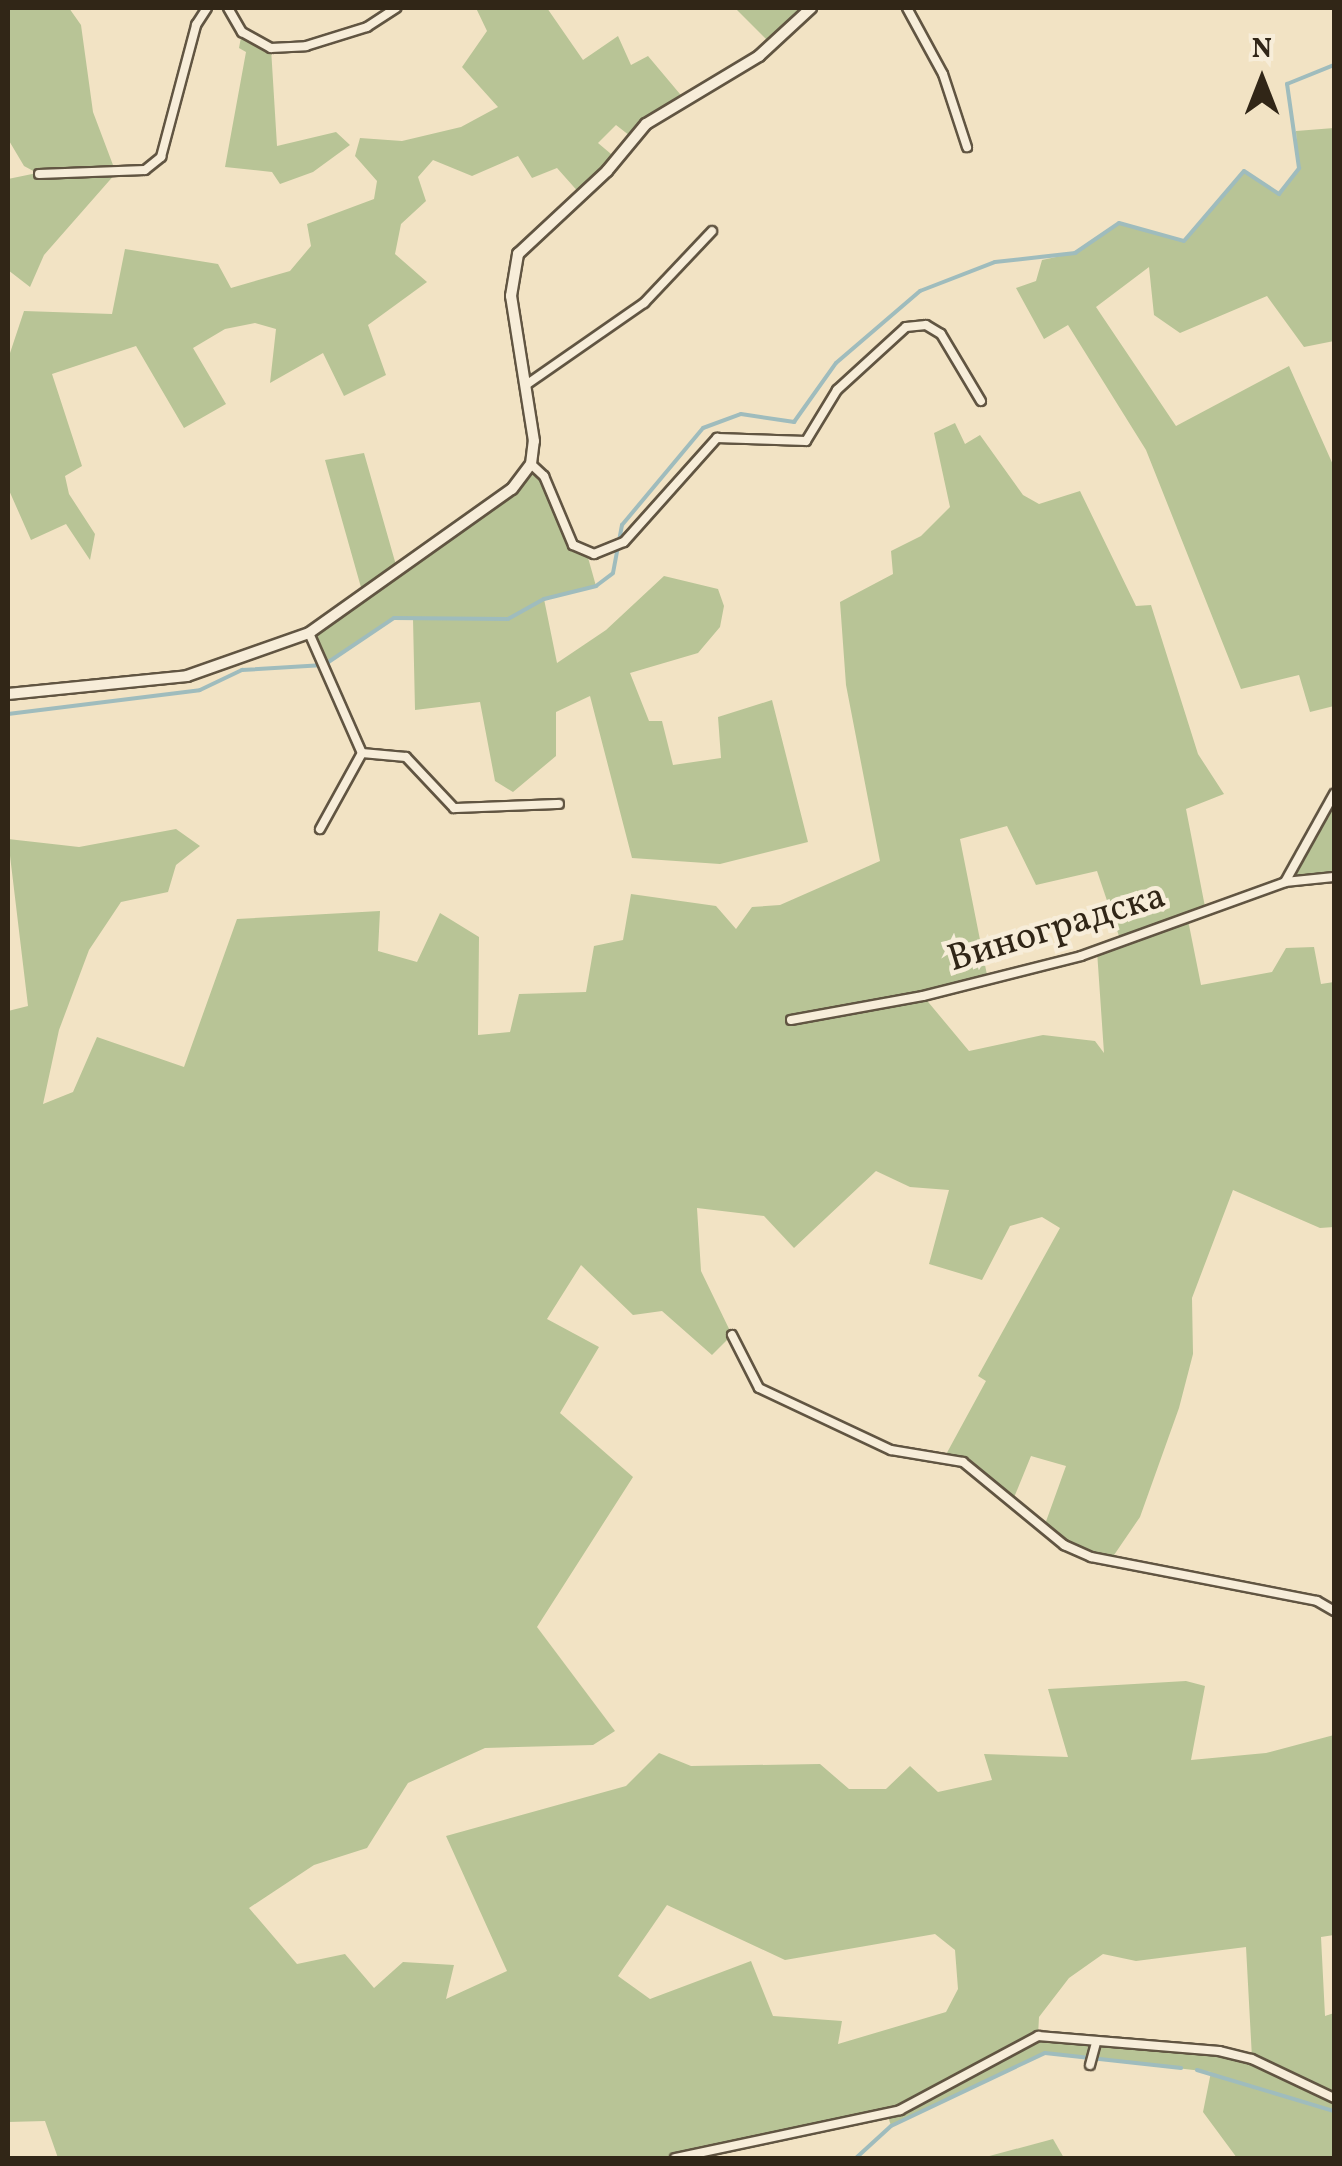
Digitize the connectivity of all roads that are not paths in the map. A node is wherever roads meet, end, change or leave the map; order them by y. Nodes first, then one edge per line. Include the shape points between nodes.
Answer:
1 (207, 8) edge
2 (228, 8) edge
3 (396, 8) edge
4 (811, 8) edge
5 (907, 8) edge
6 (967, 147) dead end
7 (39, 174) dead end
8 (712, 231) dead end
9 (526, 385) junction
10 (982, 401) dead end
11 (531, 464) junction
12 (309, 633) junction
13 (8, 694) edge
14 (362, 753) junction
15 (1334, 794) edge
16 (559, 804) dead end
17 (320, 829) dead end
18 (1334, 877) edge
19 (1285, 882) junction
20 (790, 1020) dead end
21 (732, 1335) dead end
22 (1334, 1611) edge
23 (1095, 2047) junction
24 (1090, 2065) dead end
25 (1334, 2098) edge
26 (676, 2158) edge

1 - 7 street via 196,25 161,156 145,170
2 - 3 street via 242,32 271,48 306,46 356,30
4 - 9 street via 759,56 646,124 607,171 524,244 510,285
5 - 6 street via 943,74
8 - 9 street via 644,303
9 - 11 street
10 - 11 street via 941,334 906,327 836,390 806,441 716,438 624,542 594,554 573,545 544,476
11 - 12 street via 512,489
12 - 13 street via 187,676
12 - 14 street
14 - 16 street via 406,757 454,808
14 - 17 street
15 - 19 street
18 - 19 street, Виноградска
19 - 20 street, Виноградска via 1081,956 923,996
21 - 22 street via 759,1388 891,1450 963,1462 1064,1544 1091,1556 1317,1601
23 - 24 street
23 - 25 street via 1235,2055
23 - 26 street via 1038,2036 900,2110

